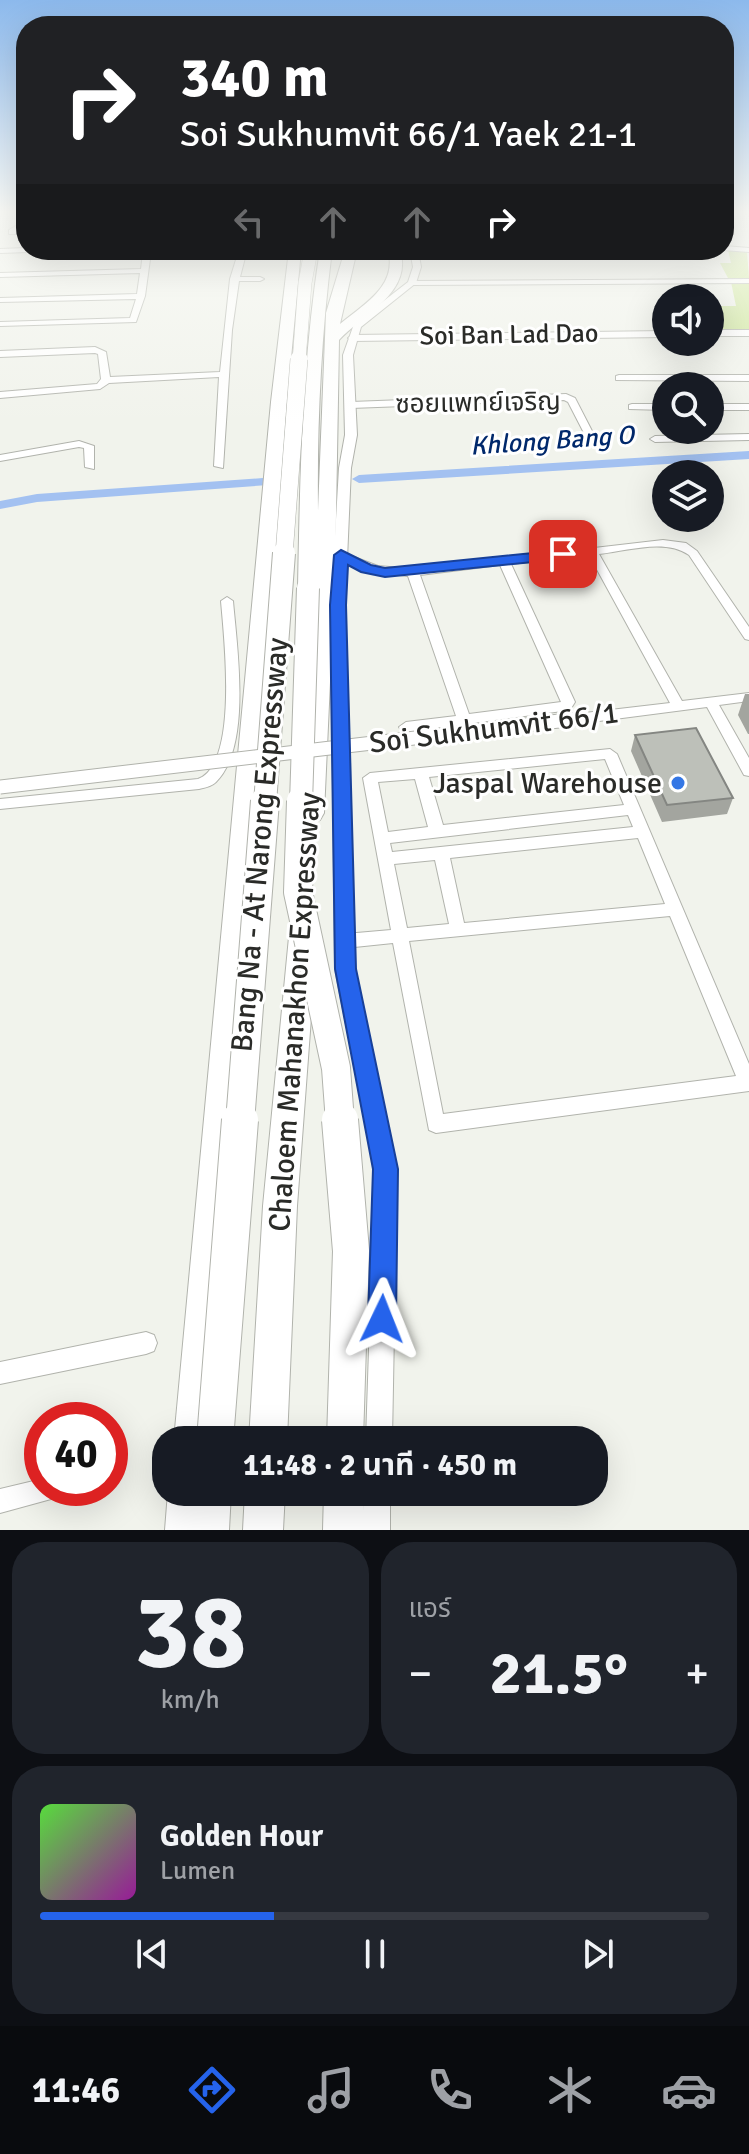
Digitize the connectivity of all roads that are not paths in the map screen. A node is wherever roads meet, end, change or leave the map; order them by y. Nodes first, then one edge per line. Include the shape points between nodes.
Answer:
1 (142, 281) edge
2 (234, 281) edge
3 (281, 281) edge
4 (292, 281) edge
5 (305, 281) edge
6 (322, 281) edge
7 (342, 281) edge
8 (394, 281) edge
9 (682, 281) edge
10 (412, 283) joint
11 (141, 296) junction
12 (0, 300) edge
13 (288, 317) junction
14 (0, 324) edge
15 (724, 333) edge
16 (749, 333) edge
17 (652, 334) edge
18 (342, 339) junction
19 (0, 354) edge
20 (225, 374) junction
21 (619, 378) dead end
22 (749, 378) edge
23 (106, 380) junction
24 (0, 395) edge
25 (351, 405) junction
26 (632, 407) dead end
27 (652, 407) edge
28 (724, 407) edge
29 (749, 407) edge
30 (587, 431) dead end
31 (749, 437) edge
32 (724, 438) edge
33 (0, 458) edge
34 (219, 466) dead end
35 (90, 467) dead end
36 (592, 551) junction
37 (341, 555) junction
38 (504, 561) junction
39 (413, 572) junction
40 (227, 601) dead end
41 (749, 636) edge
42 (749, 697) edge
43 (711, 702) junction
44 (678, 706) junction
45 (464, 720) junction
46 (406, 727) dead end
47 (749, 771) edge
48 (421, 773) junction
49 (0, 787) edge
50 (0, 804) edge
51 (633, 809) junction
52 (437, 832) junction
53 (643, 832) junction
54 (381, 838) junction
55 (441, 854) junction
56 (385, 859) junction
57 (298, 892) junction
58 (675, 909) junction
59 (458, 930) junction
60 (400, 935) junction
61 (345, 941) junction
62 (146, 1343) dead end
63 (0, 1373) edge
64 (194, 1426) edge
65 (216, 1426) edge
66 (266, 1426) edge
67 (267, 1426) edge
68 (345, 1426) edge
69 (379, 1426) edge
70 (24, 1495) edge
71 (0, 1501) edge
72 (187, 1506) edge
73 (210, 1506) edge
74 (263, 1506) edge
75 (344, 1506) edge
76 (377, 1506) edge
77 (185, 1530) edge
78 (209, 1530) edge
79 (262, 1530) edge
80 (343, 1530) edge
81 (376, 1530) edge

1 - 11 street
2 - 20 street
3 - 13 highway
4 - 13 highway, Chaloem Mahanakhon Expressway
5 - 65 highway, Bang Na - At Narong Expressway, bridge
6 - 57 highway, Bang Na - At Narong Expressway, bridge via 309,433 308,663
7 - 18 highway, Chaloem Mahanakhon Expressway via 333,313
8 - 18 highway via 343,327
9 - 10 street
10 - 18 street
11 - 12 street
11 - 14 street via 131,321
13 - 64 highway, Chaloem Mahanakhon Expressway
15 - 16 street
17 - 18 street, Soi Ban Lad Dao
18 - 25 street
18 - 67 highway, Chaloem Mahanakhon Expressway
19 - 23 street via 95,350 102,352
20 - 23 street
20 - 34 street
21 - 22 street
23 - 24 street via 100,386
25 - 30 street, ซอยแพทย์เจริญ via 566,397
25 - 37 street
26 - 27 street
28 - 29 street
31 - 32 street
33 - 35 street via 79,444 89,446
36 - 38 street
36 - 41 street via 682,545 693,553
36 - 44 street
37 - 39 street via 366,569
37 - 61 street
38 - 39 street
38 - 45 street via 568,702 556,710
39 - 45 street
40 - 50 street via 233,698 226,752 210,780
42 - 43 street, Soi Sukhumvit 66/1
43 - 44 street, Soi Sukhumvit 66/1
43 - 47 street
44 - 49 street, Soi Sukhumvit 66/1, bridge
45 - 46 street
48 - 51 street via 610,754
48 - 52 street
48 - 54 street via 370,778
51 - 52 street
51 - 53 street
52 - 54 street
53 - 55 street
53 - 58 street
54 - 56 street
55 - 56 street
55 - 59 street
56 - 60 street
57 - 66 highway, Bang Na - At Narong Expressway, bridge via 270,1220
57 - 68 highway, bridge via 336,1068 351,1251
58 - 59 street
58 - 60 street via 748,1083 436,1124
59 - 60 street
60 - 61 street
61 - 69 street via 345,969 386,1169
62 - 63 street
70 - 71 street
72 - 77 highway
73 - 78 highway
74 - 79 highway
75 - 80 highway
76 - 81 street

